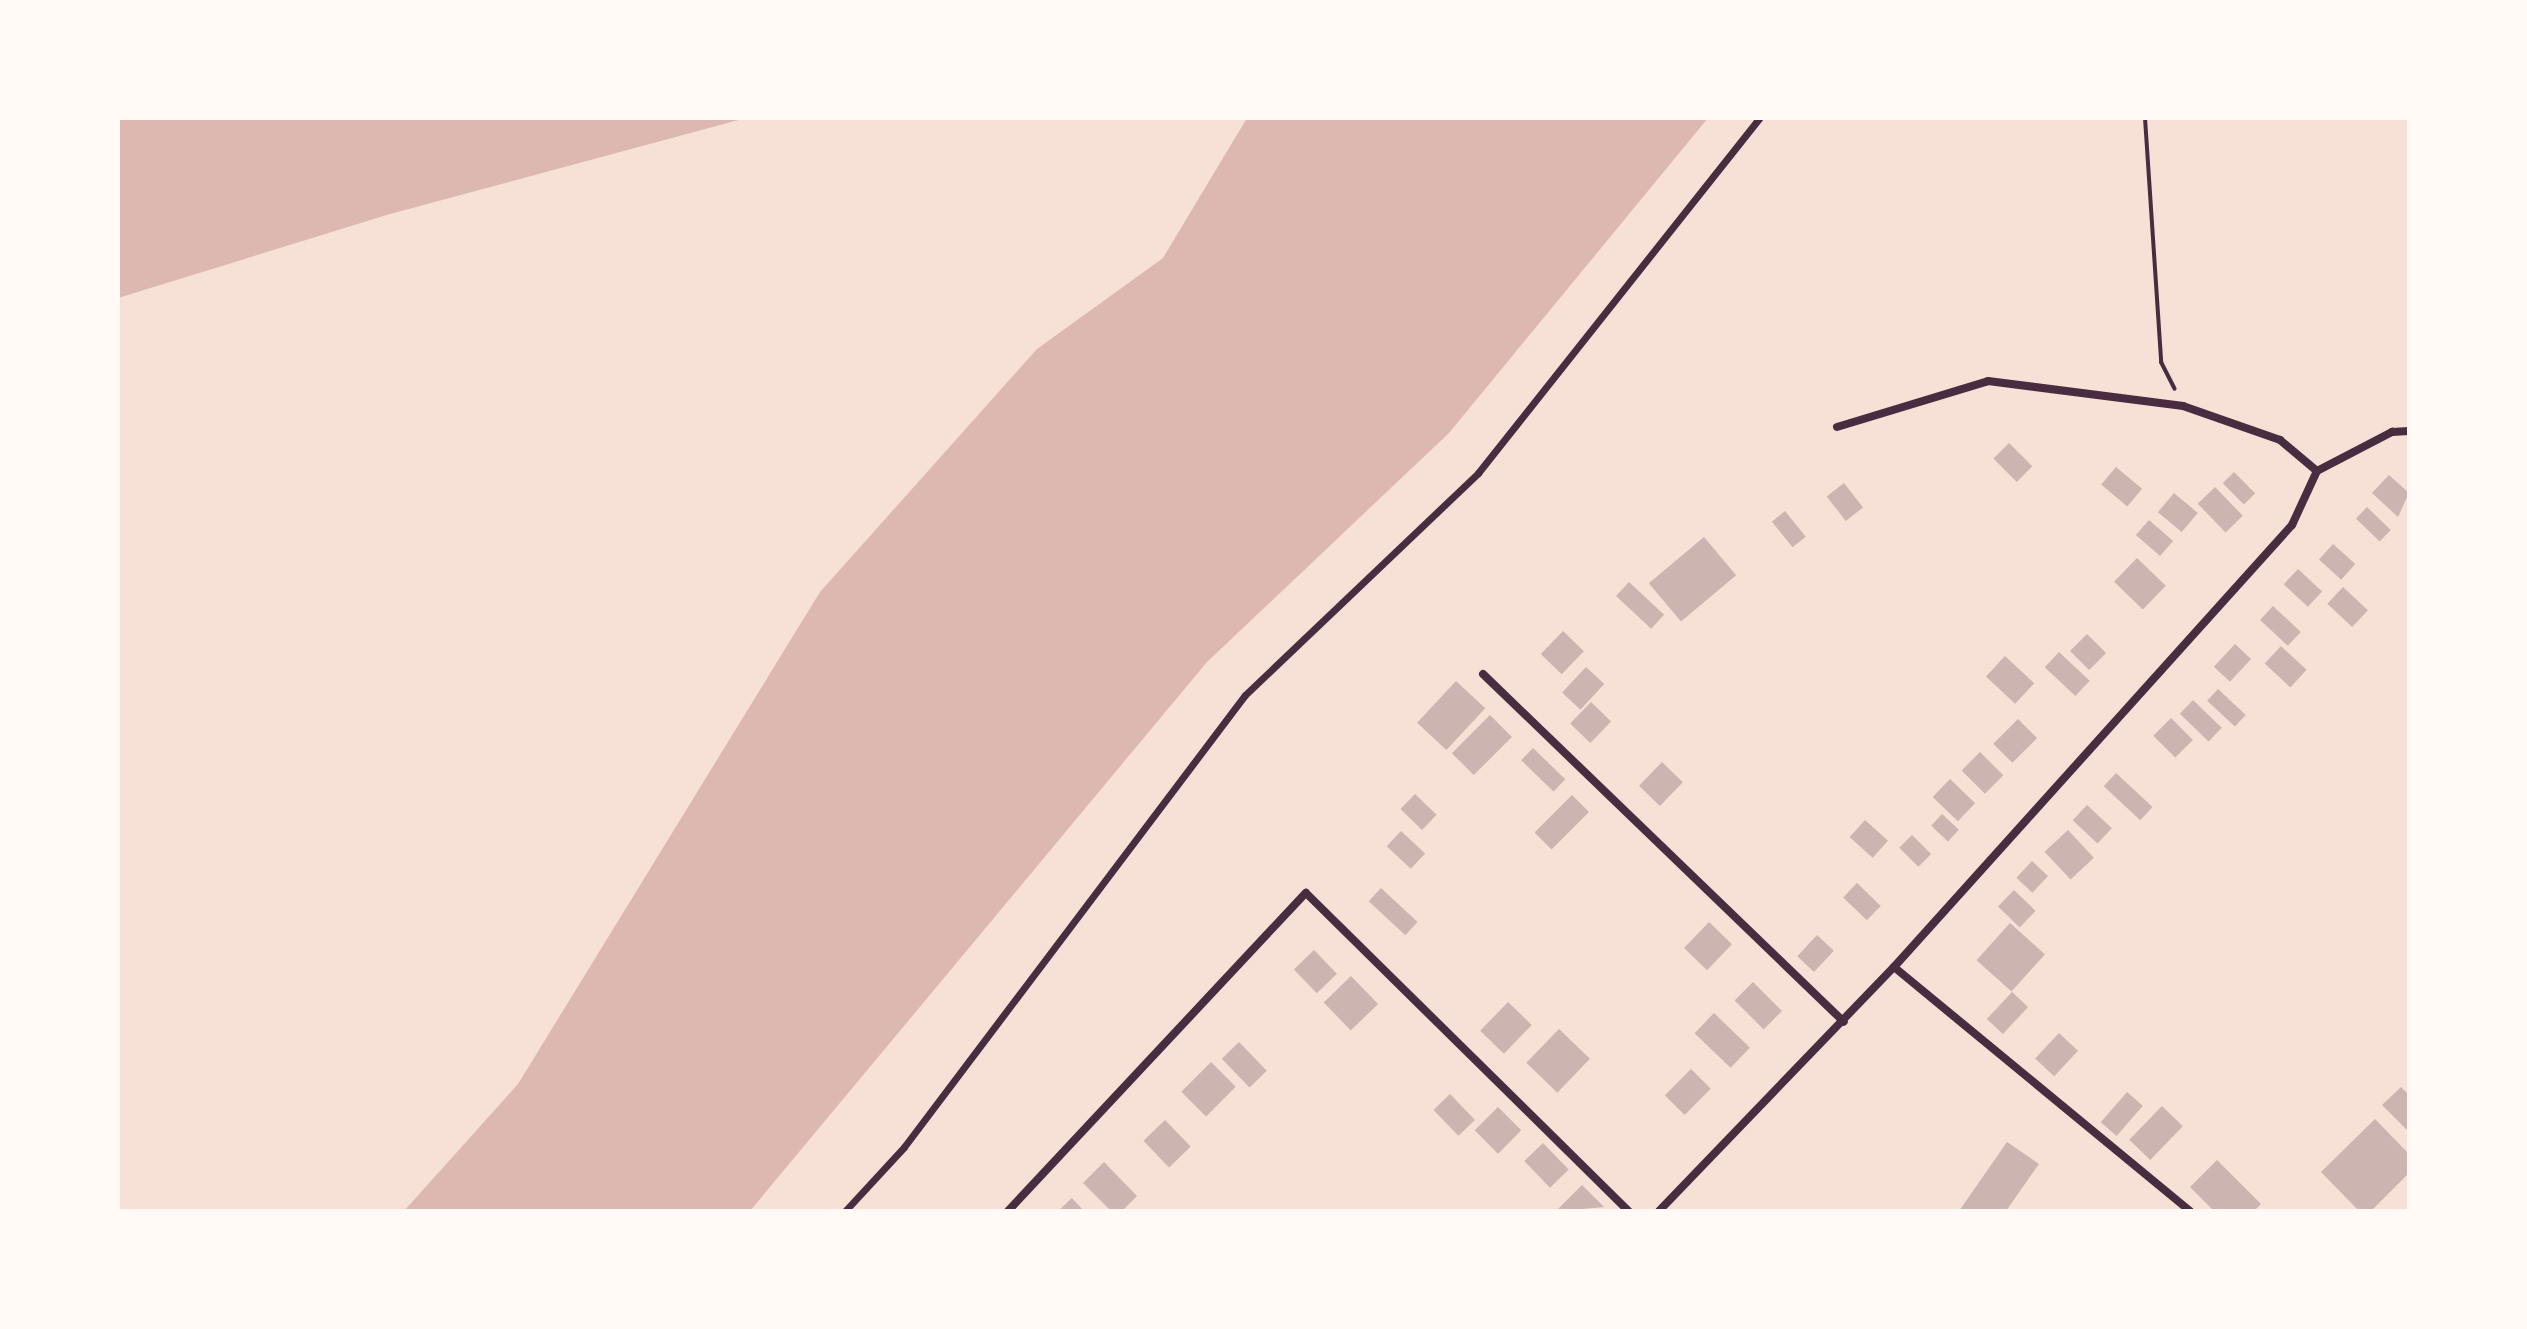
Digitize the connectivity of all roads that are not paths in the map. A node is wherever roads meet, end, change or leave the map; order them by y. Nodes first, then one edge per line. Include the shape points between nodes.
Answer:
1 (1759, 118) edge
2 (1837, 427) dead end
3 (2409, 431) edge
4 (2317, 471) junction
5 (1483, 674) dead end
6 (1894, 967) junction
7 (1844, 1022) junction
8 (845, 1211) edge
9 (1008, 1211) edge
10 (1629, 1211) edge
11 (1659, 1211) edge
12 (2190, 1211) edge

1 - 8 street via 1478,473 1245,695 904,1147
2 - 4 street via 1988,381 2183,406 2280,440
3 - 4 street via 2392,432
4 - 6 street via 2292,525
5 - 7 street
6 - 7 street
6 - 12 street
7 - 11 street
9 - 10 street via 1306,893

